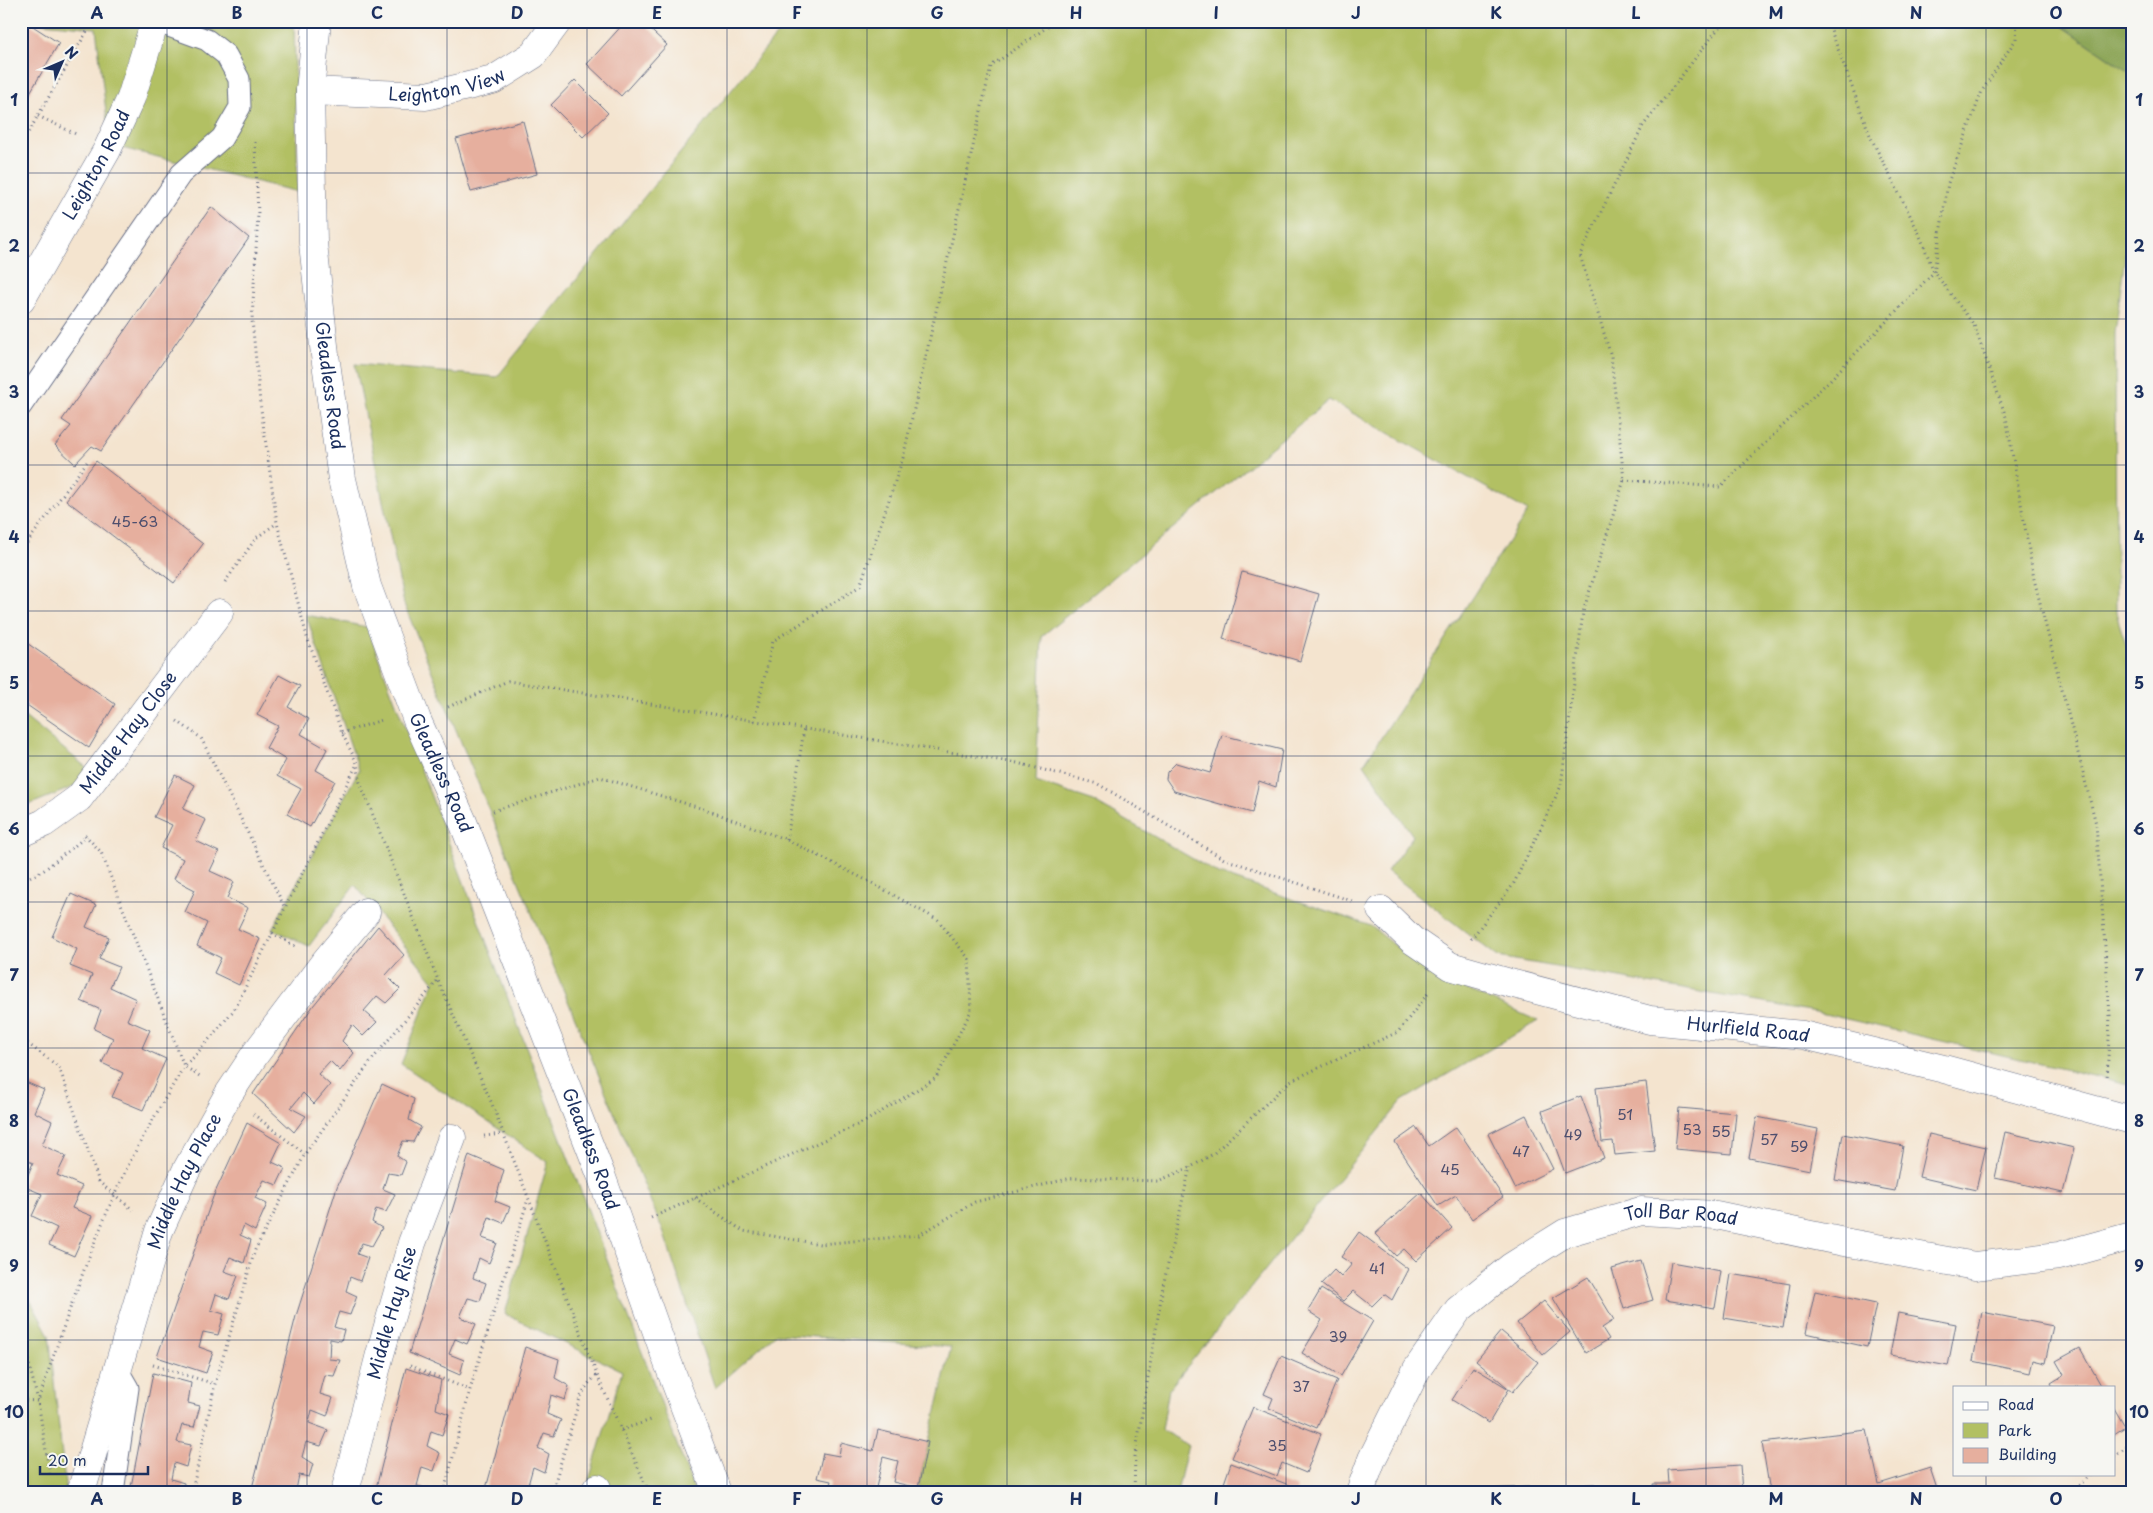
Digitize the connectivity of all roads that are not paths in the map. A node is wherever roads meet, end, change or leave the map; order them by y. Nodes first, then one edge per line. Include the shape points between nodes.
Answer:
1 (155, 21) edge
2 (317, 21) edge
3 (558, 21) edge
4 (310, 92) junction
5 (21, 300) edge
6 (21, 406) edge
7 (219, 614) road end
8 (21, 832) edge
9 (1381, 910) road end
10 (366, 912) dead end
11 (2132, 1120) edge
12 (452, 1138) dead end
13 (2130, 1242) edge
14 (119, 1362) junction
15 (81, 1492) edge
16 (113, 1492) edge
17 (345, 1492) edge
18 (717, 1492) edge
19 (1360, 1492) edge

1 - 5 street, Leighton Road via 131,98 107,150
1 - 6 lane via 207,40 226,55 239,79 240,107 222,138 180,174
2 - 4 street, Gleadless Road
3 - 4 street, Leighton View via 533,55 492,80 426,96
4 - 18 street, Gleadless Road via 313,243 325,355 342,479 367,586 416,715 464,822 601,1175
7 - 8 street, Middle Hay Close via 79,798 44,823
9 - 11 street, Hurlfield Road via 1412,940 1450,966 1650,1020 1803,1035
10 - 14 street, Middle Hay Place via 261,1045 228,1095 186,1171 159,1232
12 - 17 street, Middle Hay Rise via 412,1242
13 - 19 street, Toll Bar Road via 2059,1256 1975,1266 1716,1215 1641,1211 1565,1233 1510,1267 1458,1310 1417,1369 1372,1459
14 - 15 street, Middle Hay Place
14 - 16 lane via 128,1388

